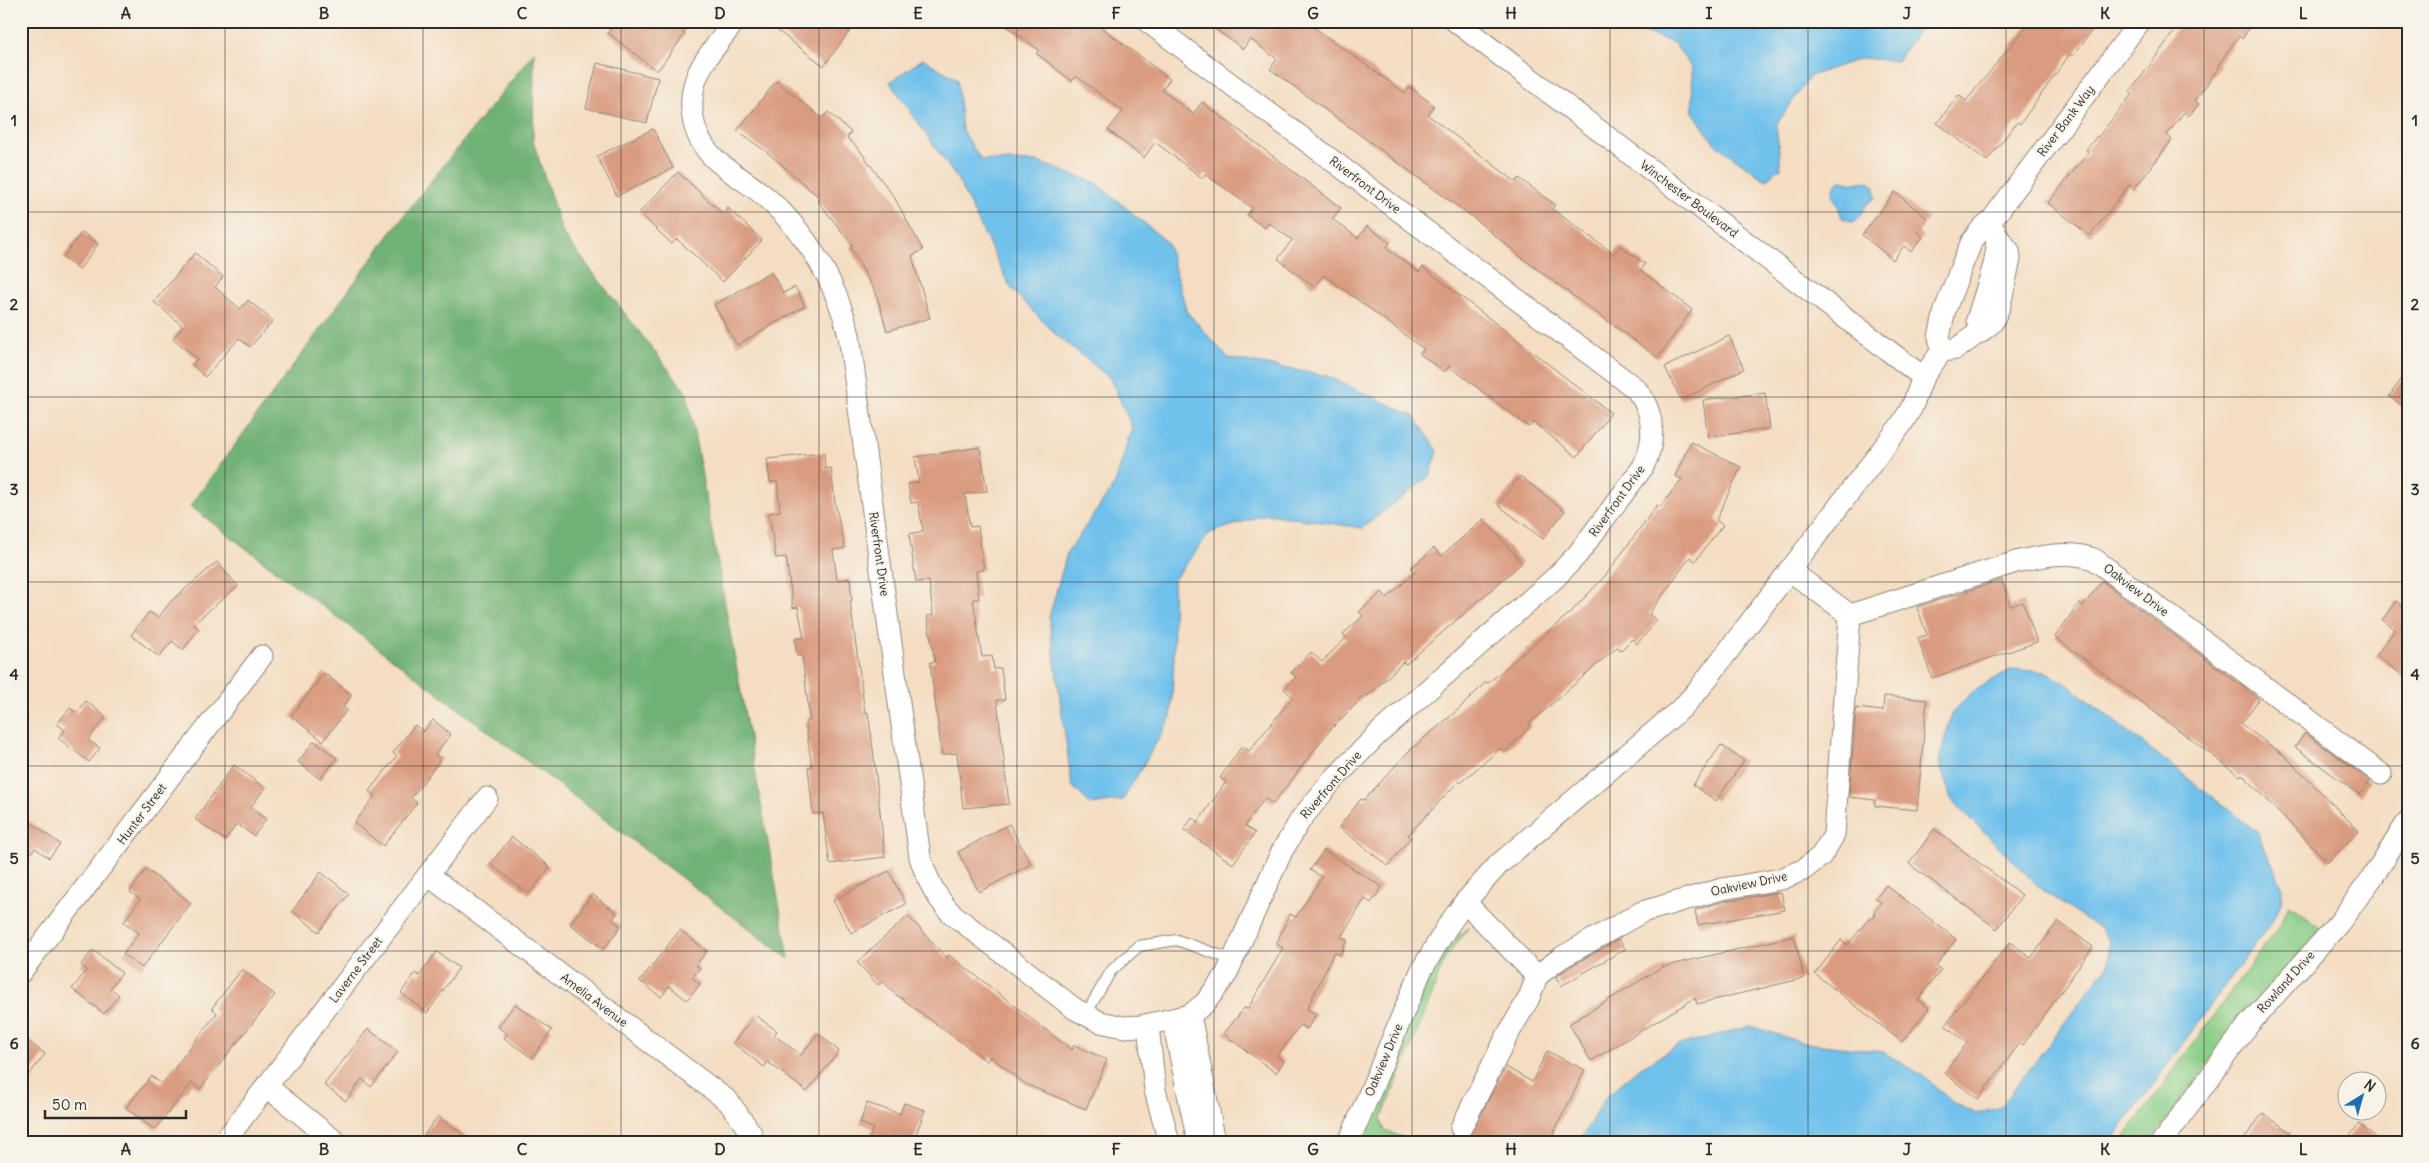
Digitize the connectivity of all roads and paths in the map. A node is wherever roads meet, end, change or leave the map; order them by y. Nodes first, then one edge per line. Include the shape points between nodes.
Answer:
1 (735, 21) edge
2 (1147, 21) edge
3 (1455, 21) edge
4 (2140, 21) edge
5 (1994, 228) junction
6 (1962, 265) junction
7 (2000, 273) junction
8 (1942, 351) junction
9 (1923, 377) junction
10 (1789, 570) junction
11 (1850, 615) junction
12 (262, 656) dead end
13 (2381, 774) dead end
14 (487, 798) dead end
15 (2408, 821) edge
16 (428, 875) junction
17 (1465, 902) junction
18 (1233, 960) junction
19 (21, 972) edge
20 (1537, 976) junction
21 (1086, 1014) junction
22 (1182, 1018) junction
23 (1148, 1025) junction
24 (266, 1086) junction
25 (1460, 1128) dead end
26 (1204, 1134) edge
27 (750, 1137) edge
28 (1169, 1140) edge
29 (224, 1142) edge
30 (336, 1142) edge
31 (1349, 1142) edge
32 (2162, 1142) edge

1 - 21 street, Riverfront Drive via 704,61 695,82 693,122 702,144 717,160 768,199 788,219 811,249 843,308 920,857 927,879 937,898 951,913 1075,1009
2 - 18 street, Riverfront Drive via 1636,389 1648,408 1652,435 1650,452 1643,467 1577,555 1379,733 1332,780 1282,851
3 - 9 street, Winchester Boulevard
4 - 5 street, River Bank Way
5 - 6 street, River Bank Way via 1983,226 1972,241
5 - 7 street via 2009,251 2010,259
6 - 7 street
6 - 8 street, River Bank Way via 1945,310 1939,336
7 - 8 street via 1996,314 1992,323 1956,350
8 - 9 street
9 - 10 street, Oakview Drive via 1901,425
10 - 11 street
10 - 17 street, Oakview Drive via 1682,708 1505,858
11 - 13 street, Oakview Drive via 2016,562 2062,554 2084,555 2094,558
11 - 20 street, Oakview Drive via 1834,835 1821,856 1802,870 1781,879 1722,889 1642,912 1562,957
12 - 19 street, Hunter Street
14 - 16 street, Laverne Street
15 - 32 street, Rowland Drive via 2339,924 2248,1024
16 - 24 street, Laverne Street
16 - 27 street, Amelia Avenue via 728,1101
17 - 20 street
17 - 31 street, Oakview Drive via 1446,927 1422,971
18 - 21 lane via 1177,940 1139,946 1111,971
18 - 22 street, Riverfront Drive via 1205,1003
20 - 25 street via 1529,998
21 - 23 street, Riverfront Drive via 1100,1022 1124,1027
22 - 23 street, Riverfront Drive
22 - 26 street
23 - 28 street via 1155,1090
24 - 29 street, Laverne Street
24 - 30 street
26 - 28 street

